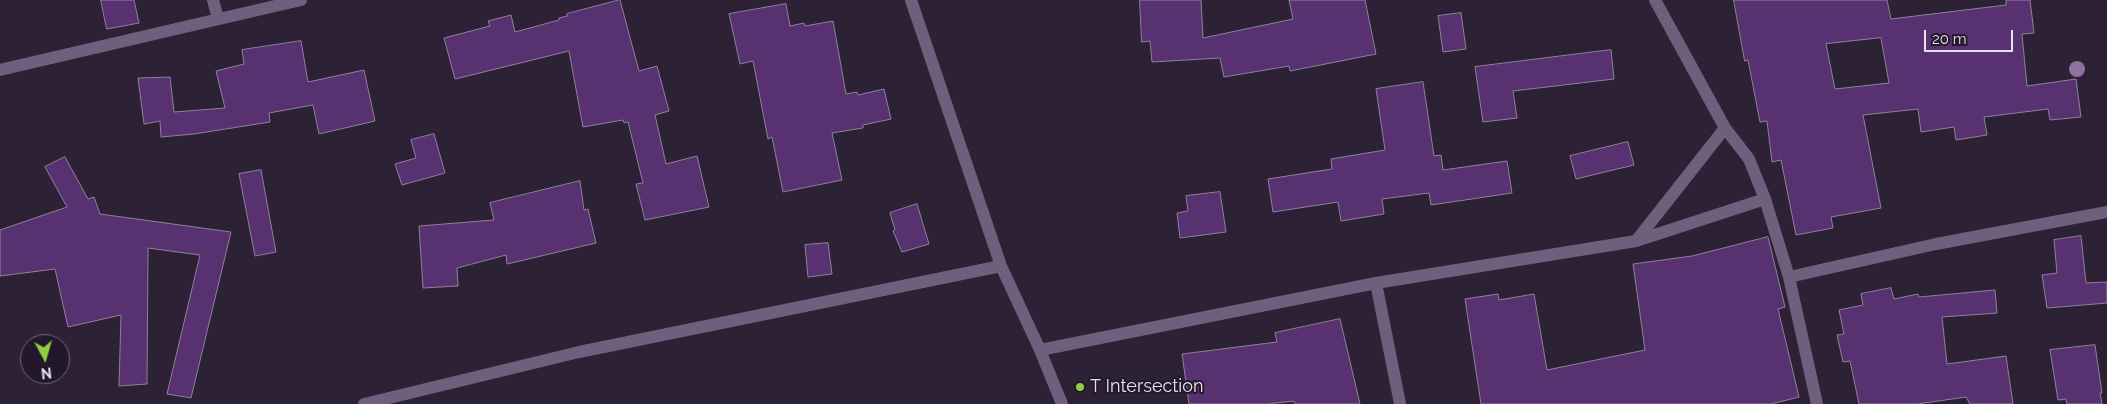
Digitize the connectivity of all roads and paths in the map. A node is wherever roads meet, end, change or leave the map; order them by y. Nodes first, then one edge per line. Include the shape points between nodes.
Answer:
1 (213, 0) edge
2 (301, 0) edge
3 (911, 0) edge
4 (1655, 0) edge
5 (218, 19) junction
6 (0, 70) edge
7 (1725, 128) junction
8 (1765, 199) junction
9 (2107, 212) edge
10 (1636, 241) junction
11 (1001, 266) junction
12 (1789, 277) junction
13 (1376, 283) junction
14 (1040, 350) junction
15 (372, 403) edge
16 (1062, 404) edge
17 (1400, 404) edge
18 (1817, 404) edge

1 - 5 street
2 - 5 street
3 - 11 street
4 - 7 street
5 - 6 street
7 - 8 street via 1749,159
7 - 10 street
8 - 10 street
8 - 12 street
9 - 12 street via 1936,244
10 - 13 street
11 - 14 street
11 - 15 street via 579,352
12 - 18 street
13 - 14 street
13 - 17 street
14 - 16 street

